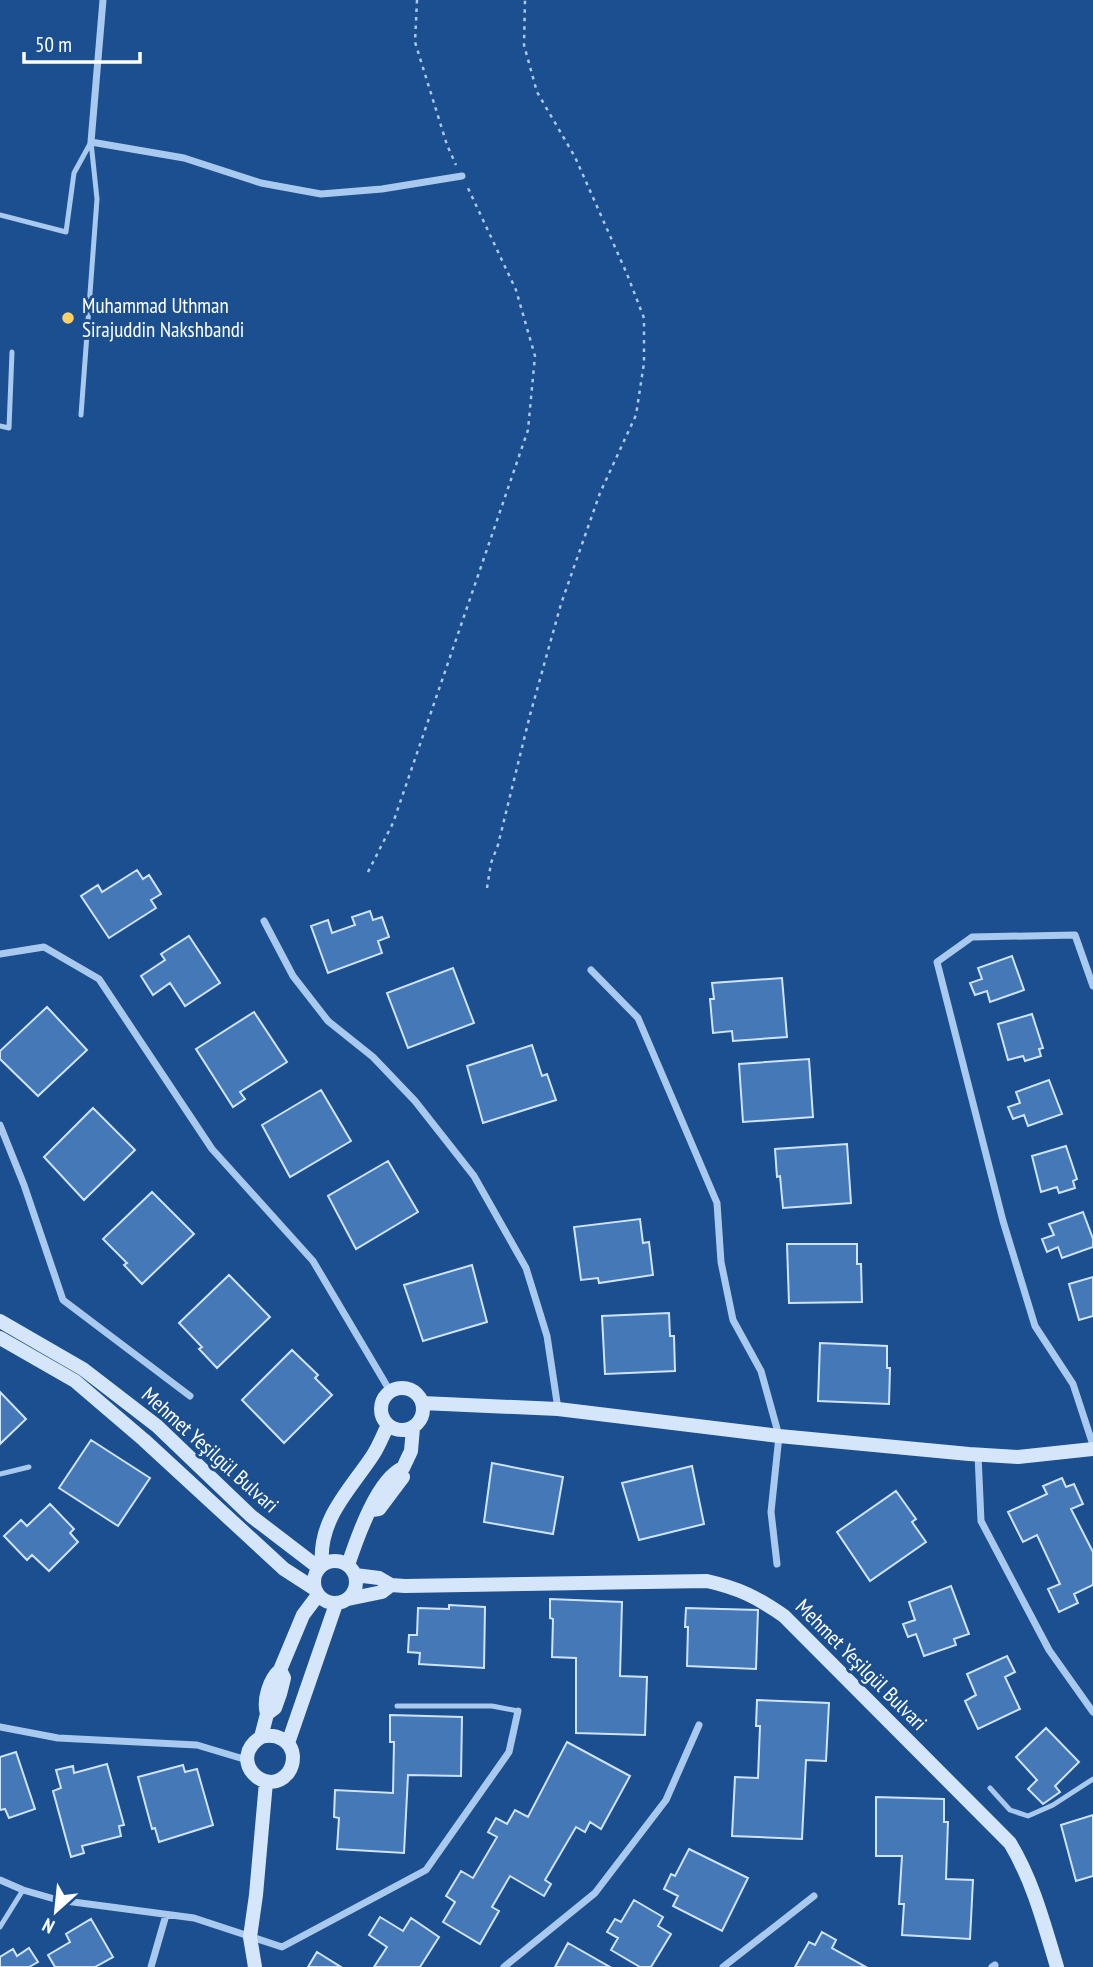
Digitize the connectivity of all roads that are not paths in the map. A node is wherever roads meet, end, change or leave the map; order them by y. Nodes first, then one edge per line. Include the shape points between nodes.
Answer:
1 (103, 0) edge
2 (92, 142) junction
3 (461, 176) road end
4 (0, 215) edge
5 (12, 352) dead end
6 (81, 415) dead end
7 (0, 426) edge
8 (264, 921) dead end
9 (0, 954) edge
10 (591, 970) dead end
11 (1093, 986) edge
12 (0, 1125) edge
13 (0, 1321) edge
14 (0, 1338) edge
15 (390, 1391) junction
16 (190, 1396) dead end
17 (422, 1403) junction
18 (558, 1409) junction
19 (388, 1425) junction
20 (412, 1428) junction
21 (779, 1436) junction
22 (1093, 1447) edge
23 (978, 1455) junction
24 (29, 1467) dead end
25 (0, 1474) edge
26 (778, 1564) dead end
27 (321, 1566) junction
28 (351, 1570) junction
29 (391, 1585) junction
30 (316, 1592) junction
31 (342, 1601) junction
32 (397, 1706) dead end
33 (518, 1711) joint
34 (1093, 1712) edge
35 (699, 1725) dead end
36 (0, 1727) edge
37 (261, 1737) junction
38 (288, 1743) junction
39 (247, 1760) junction
40 (1093, 1779) edge
41 (266, 1782) junction
42 (990, 1788) dead end
43 (0, 1880) edge
44 (23, 1890) junction
45 (814, 1896) dead end
46 (166, 1915) junction
47 (0, 1927) edge
48 (250, 1937) junction
49 (151, 1967) edge
50 (255, 1967) edge
51 (504, 1967) edge
52 (723, 1967) edge
53 (1057, 1967) edge

1 - 2 street
2 - 3 street via 184,158 261,183 321,194
2 - 4 lane via 74,173 66,232
2 - 6 lane via 97,199
5 - 7 lane via 9,428
8 - 18 street via 293,976 328,1021 373,1057 415,1101 474,1176 526,1268 547,1336
9 - 15 street via 44,947 99,979 212,1149 313,1261
10 - 21 street via 638,1018 717,1203 721,1262 733,1320 761,1371
11 - 22 street via 1075,934 972,937 937,962 1003,1221 1035,1326 1073,1384
12 - 16 street via 63,1300
13 - 27 main road, Mehmet Yeşilgül Bulvari via 83,1369 147,1418 251,1516
14 - 30 main road, Mehmet Yeşilgül Bulvari via 75,1381 276,1562
15 - 17 main road via 413,1391
15 - 19 main road via 380,1410
17 - 18 main road
17 - 20 main road via 422,1416
18 - 21 main road
19 - 20 main road
19 - 27 main road via 331,1514 322,1541
20 - 28 main road via 411,1451 403,1468 372,1502
21 - 23 main road
21 - 26 street via 771,1512
22 - 23 main road via 1018,1457
23 - 34 street via 981,1521 1049,1650
24 - 25 lane
27 - 28 main road via 335,1561
27 - 30 main road via 314,1576
28 - 29 main road, Mehmet Yeşilgül Bulvari
28 - 31 main road via 356,1585
29 - 31 main road, Mehmet Yeşilgül Bulvari via 382,1592
29 - 53 main road, Mehmet Yeşilgül Bulvari via 706,1581 761,1600 783,1616 1010,1843 1035,1894
30 - 31 main road via 329,1603
30 - 37 main road via 274,1676 264,1705 267,1714
31 - 38 main road
32 - 33 lane via 492,1706
33 - 48 street via 509,1752 426,1870 282,1947
35 - 51 street via 666,1800 595,1893
36 - 39 street via 58,1738 197,1745
37 - 38 main road via 275,1735
37 - 39 main road via 250,1746
38 - 41 main road via 293,1756 290,1770 279,1780
39 - 41 main road via 252,1774
40 - 42 lane via 1028,1816 1010,1810
41 - 48 main road
43 - 44 street
44 - 46 street via 58,1900
44 - 47 lane
45 - 52 street
46 - 48 street via 194,1918
46 - 49 street
48 - 50 main road

